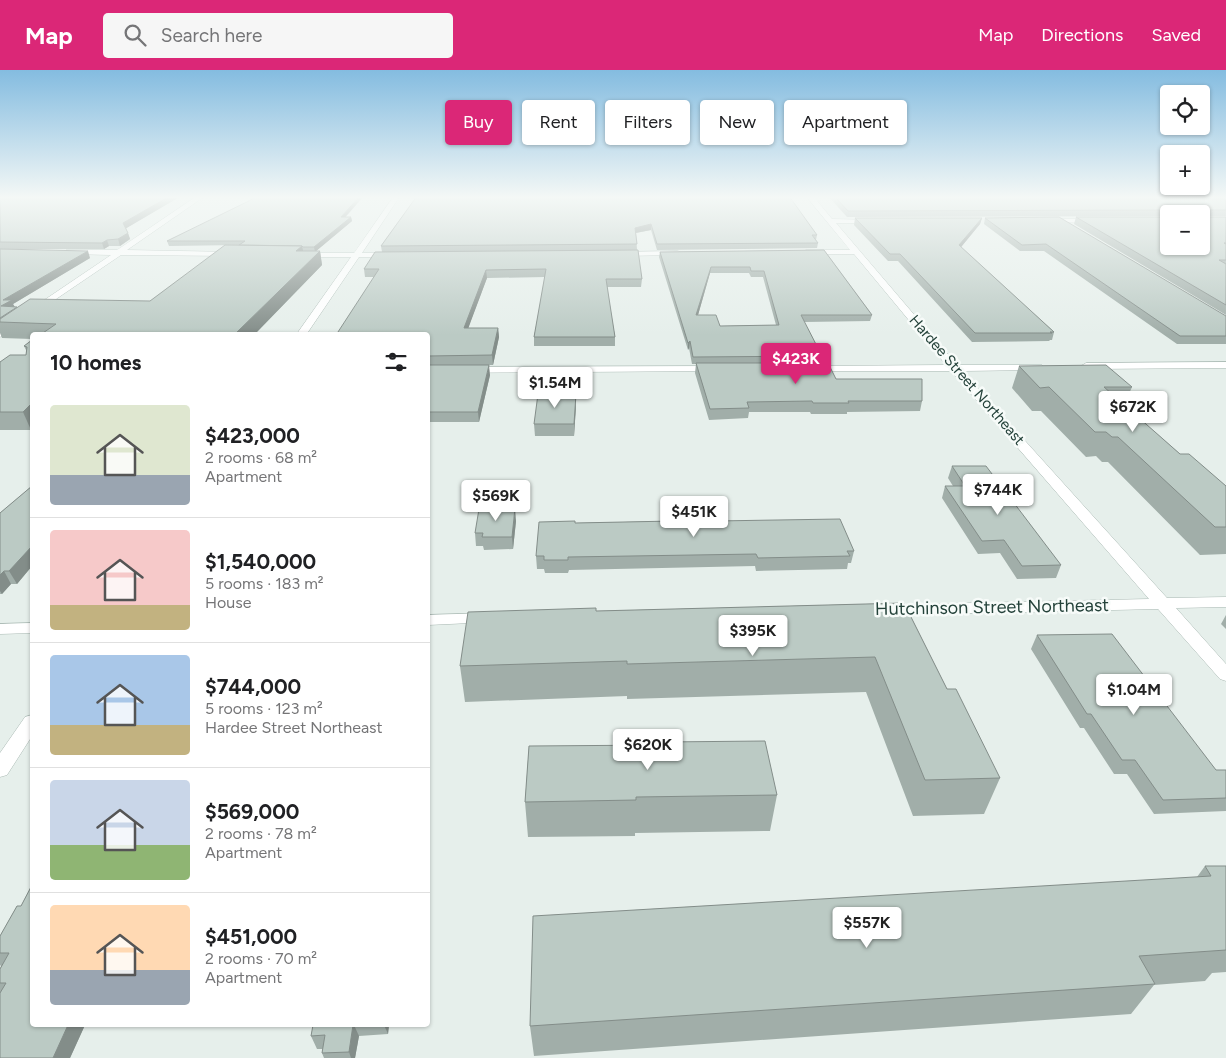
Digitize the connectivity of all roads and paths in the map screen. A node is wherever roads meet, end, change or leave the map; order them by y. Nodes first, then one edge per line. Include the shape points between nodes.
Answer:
1 (134, 242) edge
2 (365, 242) edge
3 (849, 242) edge
4 (59, 252) edge
5 (119, 252) junction
6 (800, 252) edge
7 (858, 252) junction
8 (686, 253) edge
9 (244, 254) edge
10 (607, 254) edge
11 (291, 255) edge
12 (400, 255) edge
13 (356, 256) junction
14 (303, 332) edge
15 (0, 334) edge
16 (1080, 366) edge
17 (1226, 366) edge
18 (1050, 367) edge
19 (954, 368) junction
20 (723, 369) edge
21 (803, 369) edge
22 (430, 370) edge
23 (1226, 602) edge
24 (1164, 604) junction
25 (872, 610) edge
26 (498, 618) edge
27 (430, 620) edge
28 (30, 628) edge
29 (0, 629) edge
30 (1226, 674) edge
31 (30, 725) edge
32 (0, 769) edge

1 - 5 street
2 - 13 street
3 - 7 street, Hardee Street Northeast
4 - 5 street
5 - 9 street
5 - 15 street
6 - 7 street
7 - 19 street, Hardee Street Northeast
8 - 10 street
11 - 13 street
12 - 13 street
13 - 14 street
16 - 17 street
18 - 19 street
19 - 21 street
19 - 24 street, Hardee Street Northeast
20 - 22 street
23 - 24 street, Hutchinson Street Northeast
24 - 25 street, Hutchinson Street Northeast
24 - 30 street, Hardee Street Northeast
26 - 27 street
28 - 29 street
31 - 32 street

